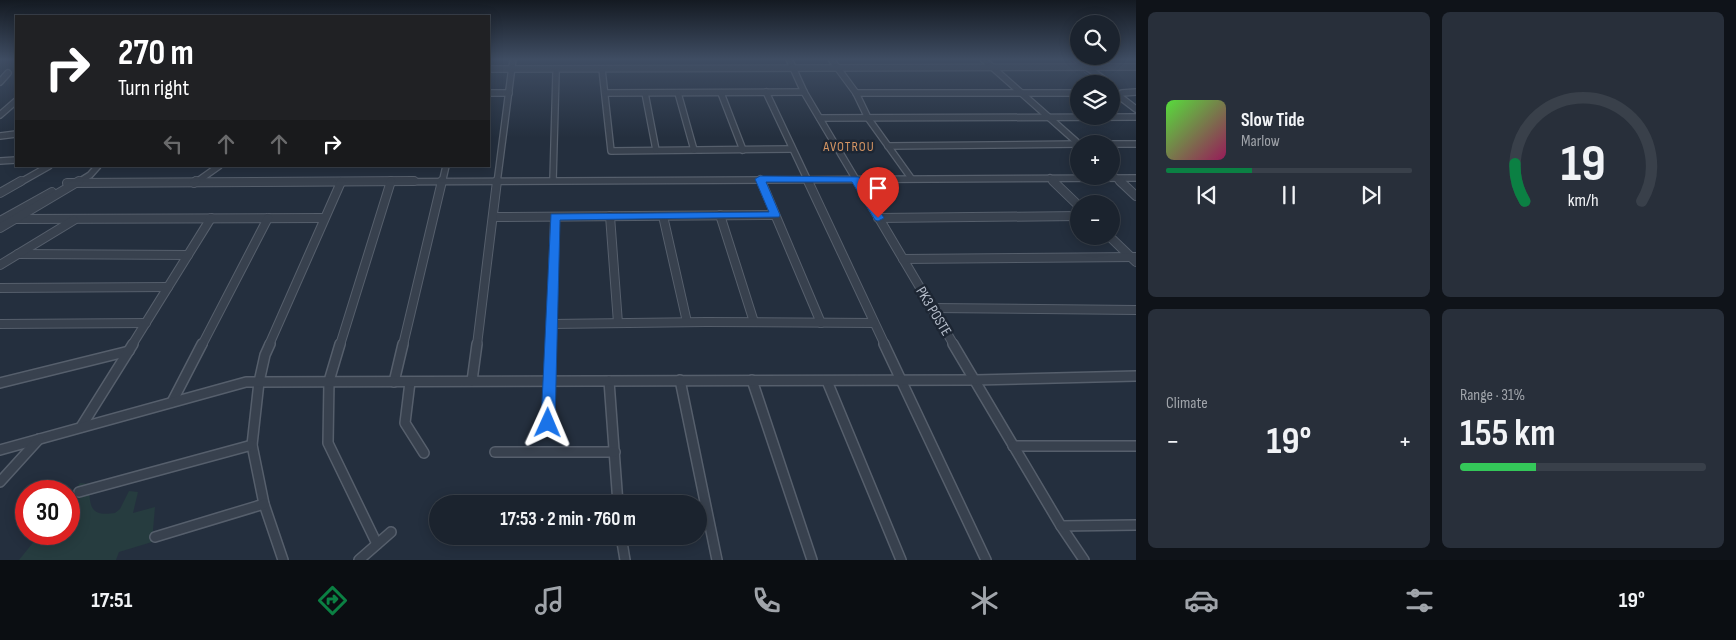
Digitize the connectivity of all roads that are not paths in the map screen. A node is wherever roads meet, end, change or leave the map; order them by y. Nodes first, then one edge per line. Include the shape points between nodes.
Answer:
1 (510, 85) edge
2 (556, 85) edge
3 (604, 85) edge
4 (801, 85) edge
5 (850, 85) edge
6 (1012, 85) edge
7 (766, 92) junction
8 (804, 92) junction
9 (1122, 92) joint
10 (1136, 92) edge
11 (490, 93) edge
12 (509, 93) junction
13 (605, 93) junction
14 (645, 93) junction
15 (678, 93) junction
16 (721, 93) junction
17 (856, 93) junction
18 (1020, 93) junction
19 (1070, 93) edge
20 (1120, 98) edge
21 (15, 102) edge
22 (1136, 103) edge
23 (1136, 109) edge
24 (0, 115) edge
25 (1048, 117) junction
26 (1136, 117) edge
27 (820, 118) junction
28 (868, 118) junction
29 (15, 134) edge
30 (0, 136) edge
31 (1070, 136) edge
32 (1070, 144) edge
33 (1120, 144) edge
34 (1136, 144) edge
35 (888, 146) junction
36 (792, 149) junction
37 (656, 150) junction
38 (694, 150) junction
39 (743, 150) junction
40 (0, 160) edge
41 (15, 160) edge
42 (47, 167) edge
43 (92, 167) edge
44 (97, 167) edge
45 (217, 167) edge
46 (446, 167) edge
47 (1070, 177) edge
48 (1120, 177) edge
49 (910, 178) junction
50 (1050, 178) junction
51 (1136, 178) edge
52 (760, 179) junction
53 (806, 179) junction
54 (855, 179) junction
55 (553, 180) junction
56 (391, 181) junction
57 (443, 181) junction
58 (497, 181) junction
59 (194, 182) junction
60 (341, 182) junction
61 (1120, 182) edge
62 (67, 183) junction
63 (77, 183) junction
64 (2, 190) edge
65 (1136, 196) edge
66 (1070, 197) edge
67 (720, 215) junction
68 (775, 215) junction
69 (610, 216) junction
70 (664, 216) junction
71 (1070, 216) edge
72 (493, 217) junction
73 (555, 217) junction
74 (211, 218) junction
75 (268, 218) junction
76 (324, 218) junction
77 (878, 218) junction
78 (16, 219) junction
79 (76, 219) junction
80 (0, 221) edge
81 (0, 228) edge
82 (1119, 245) edge
83 (18, 254) junction
84 (188, 255) junction
85 (903, 259) junction
86 (1134, 259) edge
87 (0, 265) edge
88 (168, 287) junction
89 (0, 288) edge
90 (932, 308) junction
91 (1136, 310) edge
92 (687, 322) junction
93 (754, 322) junction
94 (146, 323) junction
95 (618, 323) junction
96 (821, 323) junction
97 (874, 323) junction
98 (552, 324) junction
99 (2, 326) edge
100 (128, 351) junction
101 (1136, 376) edge
102 (680, 380) junction
103 (752, 380) junction
104 (827, 380) junction
105 (900, 380) junction
106 (975, 380) junction
107 (329, 381) junction
108 (472, 381) junction
109 (549, 381) junction
110 (609, 381) junction
111 (259, 382) junction
112 (394, 382) junction
113 (410, 382) junction
114 (0, 384) edge
115 (172, 402) junction
116 (548, 423) dead end
117 (81, 427) junction
118 (39, 439) junction
119 (252, 445) junction
120 (1014, 446) junction
121 (1136, 446) edge
122 (0, 450) edge
123 (495, 452) dead end
124 (616, 452) junction
125 (424, 453) dead end
126 (0, 482) edge
127 (80, 492) edge
128 (618, 495) edge
129 (264, 504) junction
130 (1136, 525) edge
131 (1061, 526) junction
132 (391, 532) dead end
133 (156, 538) dead end
134 (377, 544) junction
135 (622, 545) edge
136 (283, 560) edge
137 (360, 560) edge
138 (625, 560) edge
139 (717, 560) edge
140 (812, 560) edge
141 (902, 560) edge
142 (986, 560) edge
143 (1084, 560) edge

1 - 12 street
2 - 55 street
3 - 13 street
4 - 8 street, PK3 POSTE
5 - 17 street
6 - 18 street
7 - 8 street
7 - 16 street
7 - 36 street
8 - 27 street, PK3 POSTE
9 - 10 street
9 - 22 street
11 - 12 street
12 - 58 street
13 - 14 street
13 - 37 street via 611,150
14 - 15 street
14 - 37 street
15 - 16 street
15 - 38 street
16 - 39 street
17 - 18 street
17 - 28 street
18 - 19 street
18 - 25 street
20 - 23 street
21 - 24 street
25 - 26 street
25 - 28 street
25 - 31 street
27 - 28 street
27 - 54 street, PK3 POSTE
28 - 35 street
29 - 30 street
32 - 35 street
33 - 34 street
35 - 49 street
36 - 39 street
36 - 53 street
37 - 38 street
38 - 39 street
40 - 41 street
42 - 64 street
43 - 62 street
44 - 63 street
45 - 59 street
46 - 57 street
47 - 50 street
48 - 51 street
49 - 50 street
49 - 54 street
50 - 66 street
52 - 53 street
52 - 55 street
52 - 68 street
53 - 54 street
53 - 97 street
54 - 77 street, PK3 POSTE
55 - 58 street
56 - 57 street
56 - 60 street
56 - 107 street
57 - 58 street
57 - 112 street
58 - 72 street
59 - 60 street
59 - 63 street
60 - 76 street
61 - 65 street
62 - 63 street
62 - 80 street
63 - 78 street
67 - 68 street
67 - 70 street
67 - 93 street
68 - 96 street
69 - 70 street
69 - 73 street
69 - 95 street
70 - 92 street
71 - 77 street
72 - 73 street
72 - 108 street
73 - 98 street
74 - 75 street
74 - 79 street
74 - 84 street
75 - 76 street
75 - 115 street
76 - 111 street via 265,355
77 - 85 street, PK3 POSTE
78 - 79 street
78 - 81 street
79 - 83 street
82 - 86 street
83 - 84 street
83 - 87 street
84 - 88 street
85 - 86 street
85 - 90 street, PK3 POSTE
88 - 89 street
88 - 94 street
90 - 91 street
90 - 106 street, PK3 POSTE
92 - 93 street
92 - 95 street
93 - 96 street
94 - 99 street
94 - 100 street
95 - 98 street
96 - 97 street
97 - 105 street
98 - 109 street
100 - 114 street
100 - 117 street
101 - 106 street
102 - 103 street
102 - 110 street
102 - 139 street
103 - 104 street
103 - 140 street
104 - 105 street
104 - 141 street
105 - 106 street
105 - 142 street
106 - 120 street, PK3 POSTE
107 - 111 street
107 - 112 street
107 - 134 street via 328,443
108 - 109 street
108 - 113 street
109 - 110 street
109 - 116 street
110 - 124 street
111 - 115 street via 246,382
111 - 119 street
112 - 113 street
113 - 125 street via 405,423
115 - 117 street
117 - 118 street
118 - 122 street
118 - 126 street
119 - 127 street
119 - 129 street
120 - 121 street
120 - 131 street, PK3 POSTE
123 - 124 street
124 - 128 street
129 - 133 street
129 - 136 street
130 - 131 street
131 - 143 street, PK3 POSTE
132 - 134 street
134 - 137 street
135 - 138 street

